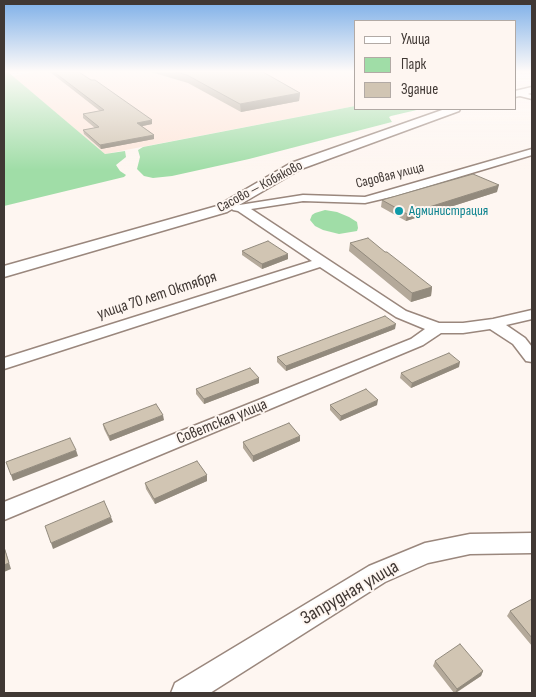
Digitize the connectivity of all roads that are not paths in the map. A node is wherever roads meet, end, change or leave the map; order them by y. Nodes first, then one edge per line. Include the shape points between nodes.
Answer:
1 (451, 110) edge
2 (532, 152) edge
3 (241, 208) junction
4 (222, 210) junction
5 (321, 262) junction
6 (4, 272) edge
7 (532, 314) edge
8 (493, 324) junction
9 (437, 328) junction
10 (532, 357) edge
11 (4, 364) edge
12 (4, 511) edge
13 (532, 543) edge
14 (185, 693) edge

1 - 4 street, Сасово — Кобяково via 296,166
2 - 3 street, Садовая улица via 365,200 303,198
3 - 4 street, Садовая улица
3 - 5 street
4 - 6 street, Сасово — Кобяково
5 - 9 street via 402,314
5 - 11 street, улица 70 лет Октября
7 - 8 street
8 - 9 street
8 - 10 street via 519,341
9 - 12 street, Советская улица via 417,342
13 - 14 street, Запрудная улица via 461,546 425,553 376,574

